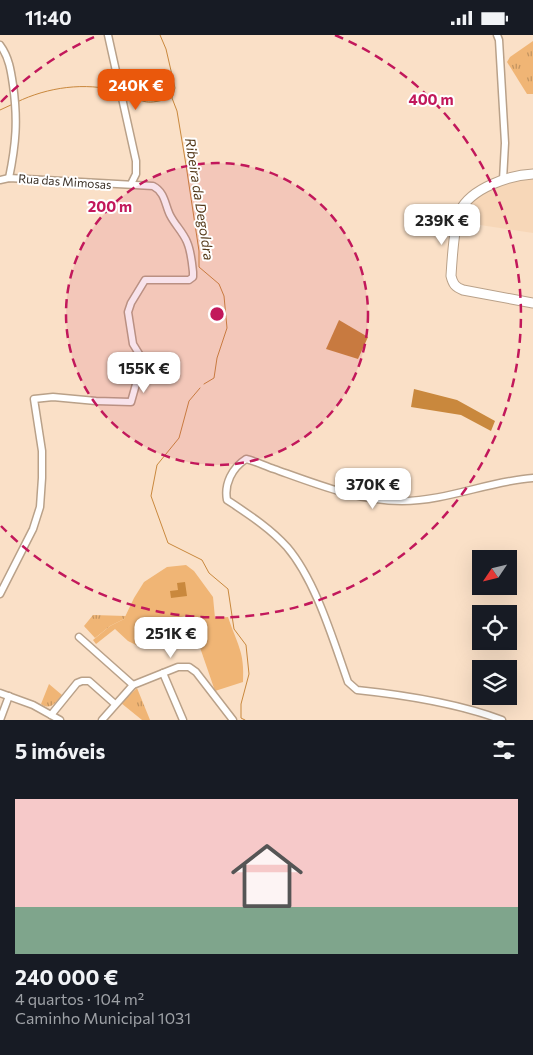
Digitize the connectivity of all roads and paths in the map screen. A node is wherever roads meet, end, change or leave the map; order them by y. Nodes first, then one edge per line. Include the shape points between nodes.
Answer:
1 (108, 35) edge
2 (497, 35) edge
3 (0, 45) edge
4 (533, 174) edge
5 (10, 178) junction
6 (0, 180) edge
7 (503, 180) junction
8 (131, 185) junction
9 (533, 303) edge
10 (533, 477) edge
11 (0, 594) edge
12 (79, 637) dead end
13 (163, 673) junction
14 (133, 685) junction
15 (0, 693) edge
16 (8, 696) junction
17 (116, 704) junction
18 (51, 715) junction
19 (0, 720) edge
20 (60, 720) edge
21 (102, 720) edge
22 (183, 720) edge
23 (233, 720) edge
24 (502, 720) edge

1 - 8 street via 136,161 136,174
2 - 7 street via 505,143
3 - 5 street via 8,60 17,111
4 - 7 main road
5 - 6 street, Rua das Mimosas
5 - 8 street, Rua das Mimosas
7 - 9 main road via 470,198 459,212 452,283 463,290
8 - 11 street, Rua das Mimosas via 153,186 161,192 171,217 188,243 192,277 189,280 145,280 130,306 127,313 133,343 141,357 131,402 53,397 34,399 42,451 40,507
10 - 24 street via 415,501 376,500 355,496 246,459 235,468 227,487 226,499 274,534 298,562 309,581 348,682 356,690 430,701 478,711
12 - 14 street
13 - 14 street
13 - 22 street
13 - 23 street via 178,667 191,668
14 - 17 street
15 - 16 street
16 - 18 street
16 - 19 street
17 - 18 street via 85,680 77,683
17 - 21 street
18 - 20 street

